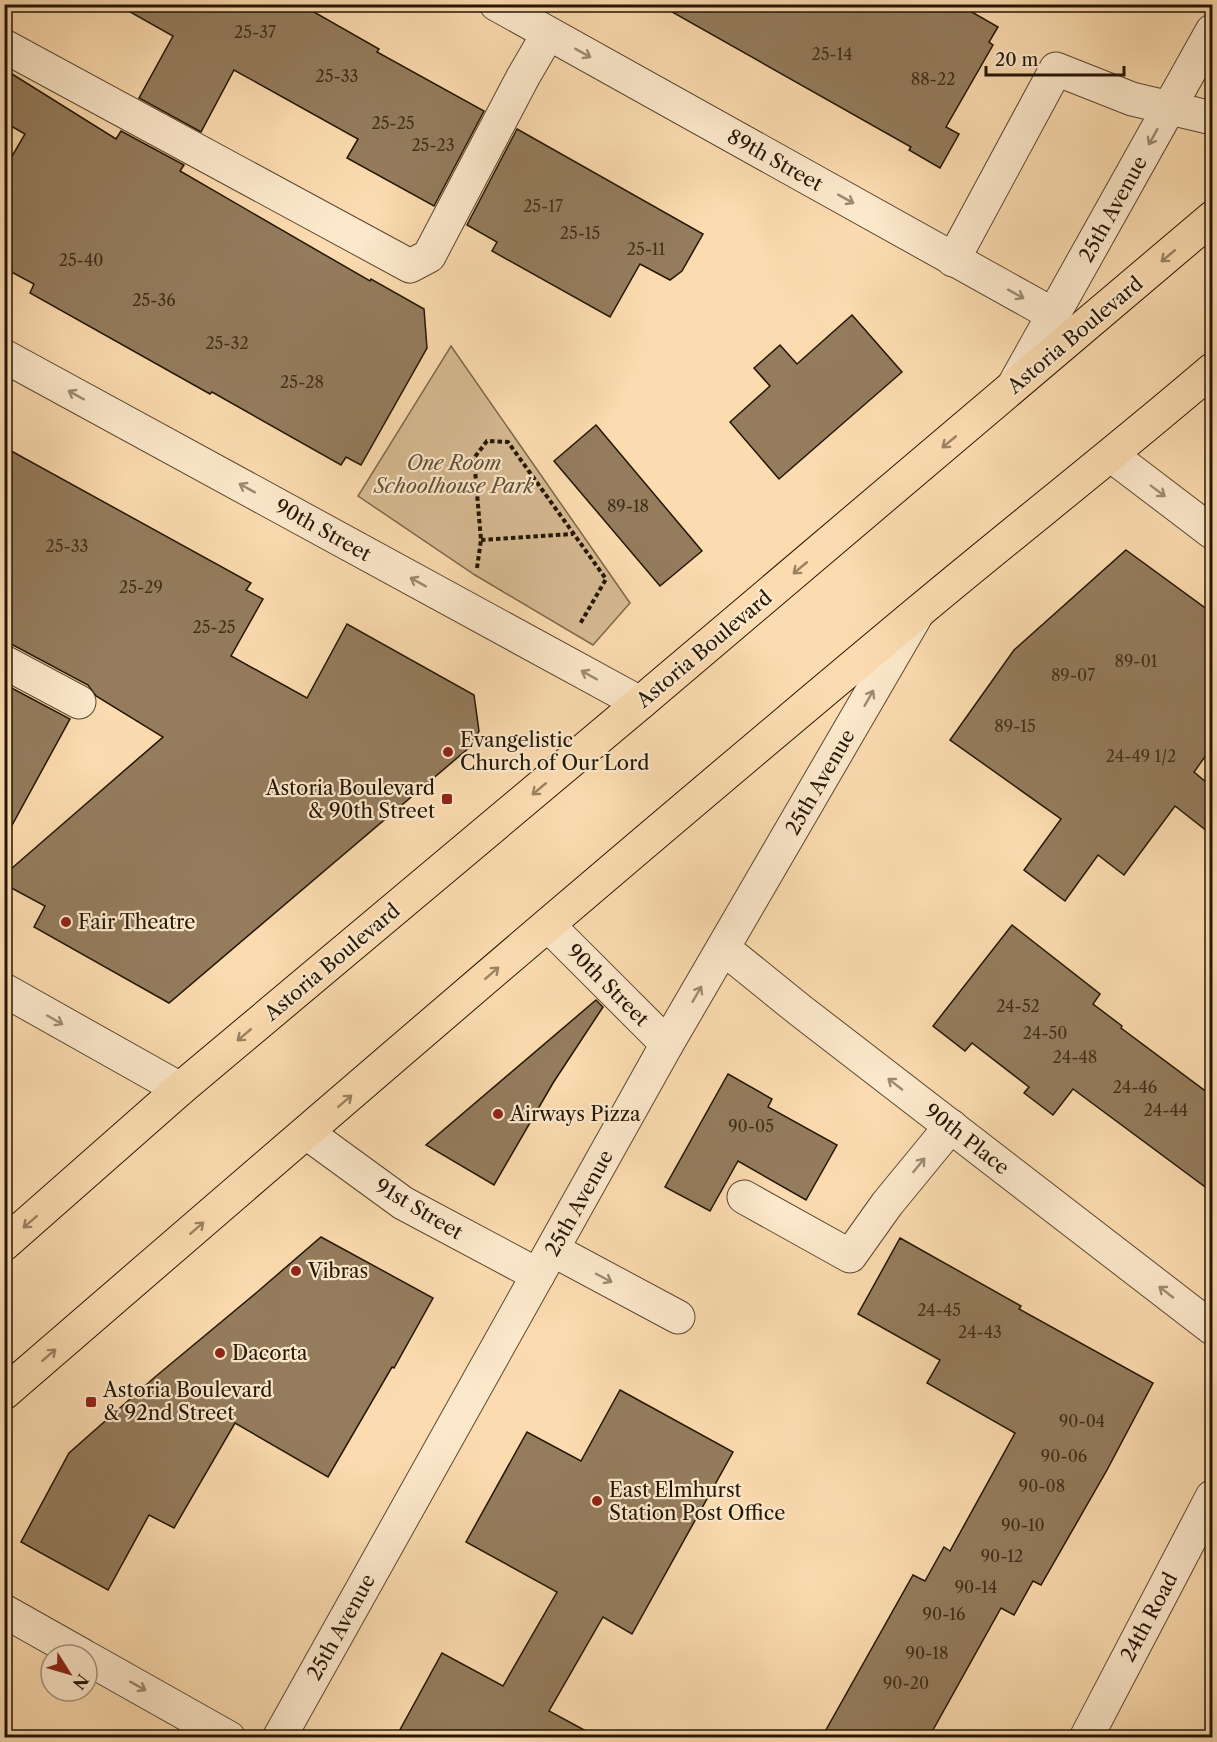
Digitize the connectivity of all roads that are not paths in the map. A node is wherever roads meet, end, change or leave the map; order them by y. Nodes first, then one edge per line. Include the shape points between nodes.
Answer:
1 (496, 4) edge
2 (1212, 31) edge
3 (548, 33) junction
4 (4, 46) edge
5 (1169, 108) junction
6 (1212, 118) edge
7 (1212, 218) edge
8 (953, 260) junction
9 (1053, 315) junction
10 (4, 356) edge
11 (1212, 370) edge
12 (1012, 387) junction
13 (1112, 456) junction
14 (1212, 532) edge
15 (920, 610) junction
16 (4, 662) edge
17 (79, 702) dead end
18 (640, 704) junction
19 (548, 925) junction
20 (723, 948) junction
21 (4, 990) edge
22 (667, 1044) junction
23 (180, 1089) junction
24 (951, 1126) junction
25 (307, 1133) junction
26 (744, 1197) dead end
27 (4, 1244) edge
28 (545, 1263) junction
29 (678, 1317) dead end
30 (1212, 1328) edge
31 (4, 1393) edge
32 (1212, 1497) edge
33 (4, 1611) edge
34 (61, 1643) edge
35 (99, 1665) edge
36 (229, 1737) edge
37 (279, 1737) edge
38 (1086, 1737) edge

1 - 3 street, 89th Street
2 - 5 street, 25th Avenue
3 - 4 street via 429,256 411,267
3 -> 8 street, 89th Street
5 - 6 street
5 - 8 street via 1132,99 1056,69
5 -> 9 street, 25th Avenue
7 -> 12 main road, Astoria Boulevard
8 -> 9 street, 89th Street
9 - 12 street, 25th Avenue
18 -> 10 street, 90th Street
11 - 13 main road
12 -> 18 main road, Astoria Boulevard
13 -> 14 street
13 - 15 main road
15 - 19 main road
20 -> 15 street, 25th Avenue
16 - 17 street
18 -> 23 main road, Astoria Boulevard
19 - 22 street, 90th Street
25 -> 19 main road
22 -> 20 street, 25th Avenue
24 -> 20 street, 90th Place
21 -> 23 street
22 - 28 street, 25th Avenue
23 -> 27 main road, Astoria Boulevard
26 -> 24 street via 850,1256
30 -> 24 street, 90th Place
25 - 28 street, 91st Street via 403,1203
31 -> 25 main road
28 -> 29 street, 91st Street
28 - 37 street, 25th Avenue
32 - 38 street, 24th Road
33 - 34 street
35 -> 36 street

